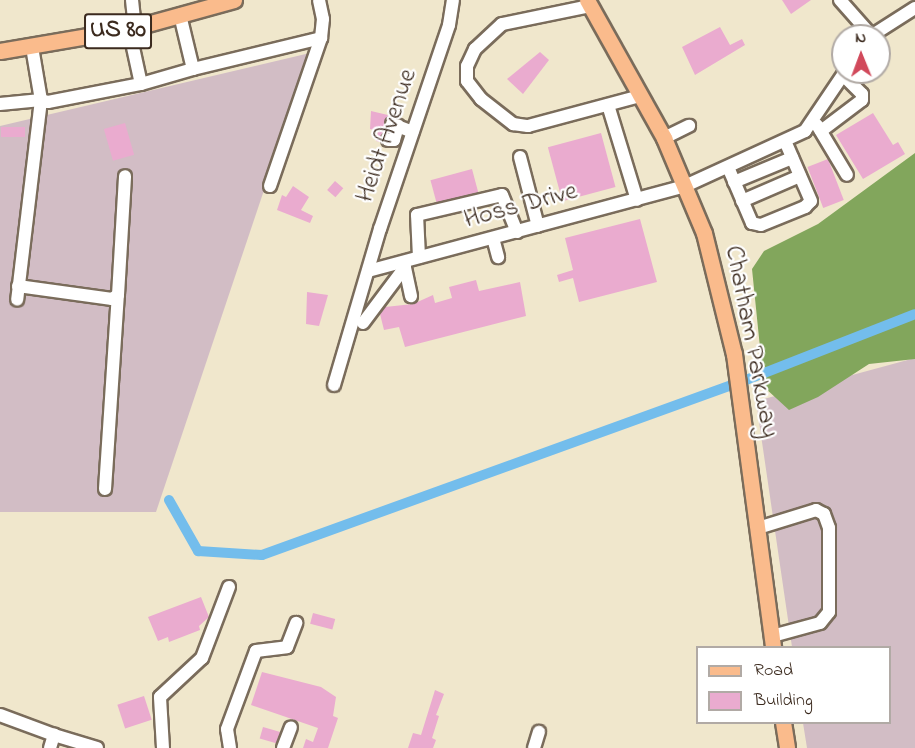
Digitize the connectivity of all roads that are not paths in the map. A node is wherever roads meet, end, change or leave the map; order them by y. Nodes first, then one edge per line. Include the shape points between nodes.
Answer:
1 (132, 0) edge
2 (234, 0) edge
3 (319, 0) edge
4 (453, 0) edge
5 (840, 0) edge
6 (588, 3) edge
7 (915, 8) edge
8 (180, 15) junction
9 (861, 24) edge
10 (890, 24) edge
11 (132, 28) junction
12 (321, 38) junction
13 (32, 47) junction
14 (0, 51) edge
15 (193, 69) junction
16 (141, 84) junction
17 (839, 84) edge
18 (853, 84) edge
19 (640, 96) junction
20 (41, 100) junction
21 (0, 104) edge
22 (608, 105) junction
23 (689, 126) dead end
24 (818, 126) junction
25 (413, 132) junction
26 (664, 138) junction
27 (388, 140) dead end
28 (785, 141) junction
29 (520, 157) dead end
30 (792, 158) junction
31 (728, 167) junction
32 (847, 175) dead end
33 (125, 176) dead end
34 (800, 176) junction
35 (734, 182) junction
36 (270, 186) dead end
37 (685, 186) junction
38 (638, 200) junction
39 (742, 201) junction
40 (538, 226) junction
41 (517, 232) junction
42 (493, 238) junction
43 (419, 257) junction
44 (498, 257) dead end
45 (404, 264) junction
46 (368, 271) junction
47 (18, 286) junction
48 (118, 295) junction
49 (411, 296) dead end
50 (16, 300) dead end
51 (363, 323) dead end
52 (334, 385) dead end
53 (105, 489) dead end
54 (758, 528) junction
55 (229, 587) dead end
56 (296, 624) dead end
57 (772, 642) edge
58 (0, 715) edge
59 (783, 724) edge
60 (291, 727) dead end
61 (539, 732) dead end
62 (54, 735) junction
63 (50, 748) edge
64 (97, 748) edge
65 (163, 748) edge
66 (230, 748) edge
67 (283, 748) edge
68 (534, 748) edge
69 (787, 748) edge

1 - 11 street
2 - 8 main road, US 80
3 - 12 street
4 - 25 street, Heidt Avenue via 449,25
5 - 9 street
6 - 19 main road, Chatham Parkway
6 - 22 street via 502,24 475,50 467,66 467,81 481,99 513,124 528,126
7 - 10 street
8 - 11 main road, US 80
8 - 15 street
11 - 13 main road, US 80
11 - 16 street
12 - 15 street
12 - 36 street
13 - 14 main road, US 80
13 - 20 street
15 - 16 street
16 - 20 street via 48,102
17 - 24 street
18 - 24 street, Hoss Drive via 862,100
19 - 22 street
19 - 26 main road, Chatham Parkway
20 - 21 street
20 - 47 street
22 - 38 street
23 - 26 street
24 - 28 street, Hoss Drive
24 - 32 street
25 - 27 street via 395,125 394,140
25 - 46 street, Heidt Avenue
26 - 37 main road, Chatham Parkway
28 - 30 street
28 - 31 street, Hoss Drive
29 - 40 street
30 - 34 street
30 - 35 street
31 - 35 street
31 - 37 street, Hoss Drive
33 - 48 street
34 - 39 street
34 - 39 street via 811,201 805,207 761,225 752,224
35 - 39 street
37 - 38 street, Hoss Drive
37 - 54 main road, Chatham Parkway via 704,233 722,297 734,354
38 - 40 street, Hoss Drive
40 - 41 street, Hoss Drive
41 - 42 street, Hoss Drive
41 - 43 street via 502,195 417,215
42 - 43 street, Hoss Drive
42 - 44 street
43 - 45 street, Hoss Drive
45 - 46 street, Hoss Drive
45 - 49 street
45 - 51 street
46 - 52 street, Heidt Avenue
47 - 48 street via 112,299
47 - 50 street
48 - 53 street
54 - 57 main road, Chatham Parkway
54 - 57 street via 816,510 824,514 830,528 829,612 820,623
55 - 65 street via 202,658 160,697
56 - 66 street via 287,647 256,651 227,729
58 - 62 street
59 - 69 main road
60 - 67 street
61 - 68 street
62 - 63 street
62 - 64 street

